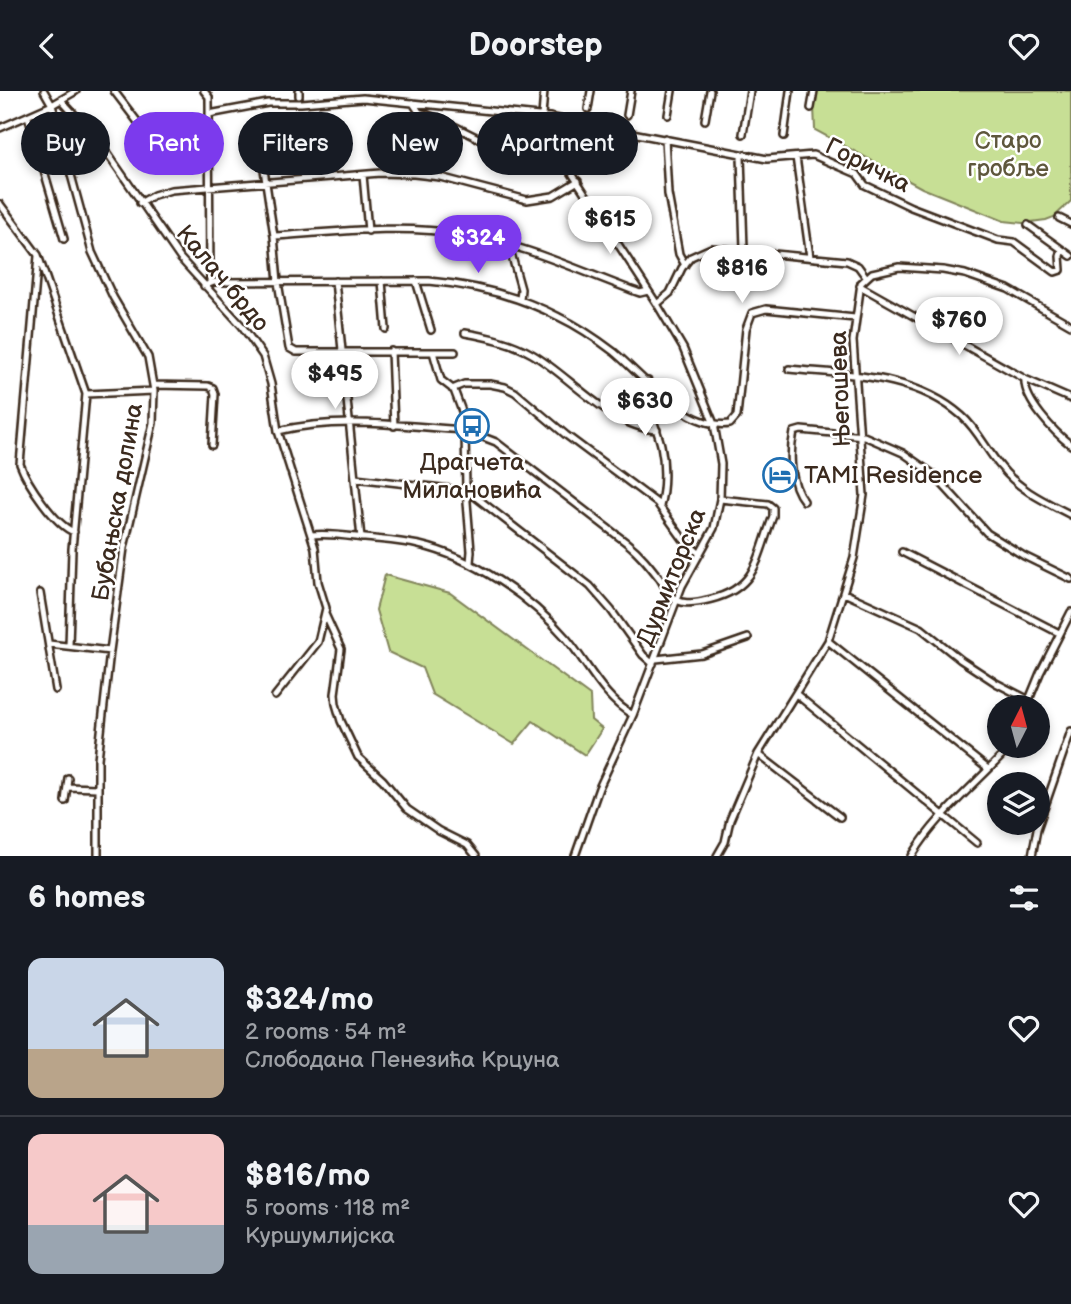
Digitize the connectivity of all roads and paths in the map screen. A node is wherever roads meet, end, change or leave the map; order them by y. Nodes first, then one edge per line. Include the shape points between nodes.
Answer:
1 (44, 91) edge
2 (76, 91) edge
3 (114, 91) edge
4 (204, 91) edge
5 (544, 91) edge
6 (591, 91) edge
7 (631, 91) edge
8 (672, 91) edge
9 (710, 91) edge
10 (750, 91) edge
11 (790, 91) edge
12 (814, 91) edge
13 (61, 100) junction
14 (413, 103) junction
15 (52, 105) junction
16 (811, 108) dead end
17 (589, 109) dead end
18 (37, 112) edge
19 (130, 112) edge
20 (209, 112) edge
21 (220, 112) edge
22 (502, 112) edge
23 (542, 112) edge
24 (628, 112) edge
25 (668, 115) dead end
26 (21, 119) edge
27 (705, 120) dead end
28 (0, 128) edge
29 (638, 134) edge
30 (743, 134) dead end
31 (784, 136) dead end
32 (477, 138) edge
33 (665, 138) junction
34 (741, 156) junction
35 (796, 157) junction
36 (45, 175) edge
37 (208, 175) edge
38 (265, 175) edge
39 (363, 175) junction
40 (574, 175) edge
41 (578, 181) junction
42 (266, 183) junction
43 (208, 187) junction
44 (141, 203) junction
45 (0, 204) edge
46 (1059, 218) dead end
47 (1071, 224) edge
48 (1028, 225) dead end
49 (368, 231) junction
50 (274, 236) junction
51 (64, 239) dead end
52 (509, 246) junction
53 (744, 249) junction
54 (1062, 250) junction
55 (38, 255) junction
56 (1071, 256) edge
57 (810, 257) junction
58 (685, 265) junction
59 (866, 277) junction
60 (335, 281) junction
61 (382, 281) junction
62 (416, 281) junction
63 (278, 282) junction
64 (207, 284) junction
65 (860, 286) junction
66 (649, 291) junction
67 (520, 300) junction
68 (657, 304) junction
69 (855, 318) junction
70 (1071, 325) edge
71 (386, 329) dead end
72 (431, 330) dead end
73 (465, 333) dead end
74 (391, 351) junction
75 (342, 352) junction
76 (433, 352) junction
77 (455, 352) dead end
78 (789, 369) dead end
79 (857, 376) junction
80 (1025, 379) junction
81 (648, 381) junction
82 (153, 388) junction
83 (452, 389) junction
84 (86, 394) junction
85 (1071, 399) edge
86 (349, 422) junction
87 (714, 424) junction
88 (394, 426) junction
89 (465, 430) junction
90 (657, 430) junction
91 (278, 431) junction
92 (859, 436) junction
93 (212, 445) dead end
94 (1071, 446) edge
95 (355, 478) junction
96 (466, 490) junction
97 (720, 499) junction
98 (804, 501) dead end
99 (660, 506) junction
100 (1071, 515) edge
101 (74, 532) junction
102 (312, 535) junction
103 (361, 538) junction
104 (902, 552) dead end
105 (700, 554) junction
106 (470, 563) junction
107 (1071, 579) edge
108 (40, 593) dead end
109 (844, 593) junction
110 (677, 600) junction
111 (1071, 612) edge
112 (325, 614) junction
113 (1059, 633) junction
114 (748, 638) dead end
115 (828, 641) junction
116 (49, 644) junction
117 (69, 646) junction
118 (110, 651) junction
119 (655, 661) junction
120 (56, 690) dead end
121 (796, 694) junction
122 (1019, 695) edge
123 (1031, 695) edge
124 (275, 696) dead end
125 (633, 715) junction
126 (1071, 731) edge
127 (758, 754) junction
128 (999, 758) edge
129 (988, 769) junction
130 (68, 778) dead end
131 (67, 787) junction
132 (97, 788) junction
133 (65, 801) dead end
134 (944, 816) junction
135 (840, 817) dead end
136 (977, 843) dead end
137 (98, 856) edge
138 (476, 856) edge
139 (575, 856) edge
140 (716, 856) edge
141 (912, 856) edge
142 (1032, 856) edge

1 - 15 street, Бубањска долина
2 - 13 street
3 - 19 street
4 - 20 street
5 - 23 street, Дурмиторска
6 - 17 street
7 - 24 street
8 - 25 street
9 - 27 street
10 - 30 street
11 - 31 street
12 - 16 street
13 - 15 street
13 - 44 street, Калач брдо via 99,141
14 - 21 street, Горичка via 354,98 268,103
14 - 22 street, Горичка
14 - 32 street via 419,112
15 - 18 street
15 - 82 street, Бубањска долина via 92,251 148,357
26 - 28 street
29 - 33 street, Горичка
33 - 34 street, Горичка
33 - 58 street via 668,194
34 - 35 street, Горичка
34 - 53 street
35 - 54 street, Горичка via 815,156 857,174 865,185 911,207 1014,242 1055,272 1061,270
35 - 57 street
36 - 51 street
37 - 43 street
38 - 42 street
39 - 41 street via 425,175 527,200 553,196
39 - 42 street
39 - 49 street
40 - 41 street, Дурмиторска
41 - 66 street, Дурмиторска
42 - 43 street
42 - 50 street
43 - 44 street via 165,191
43 - 64 street
44 - 64 street, Калач брдо via 187,267
45 - 55 street
46 - 47 street
48 - 54 street
49 - 50 street
49 - 52 street via 450,232
50 - 63 street
52 - 66 street via 640,293
52 - 67 street
53 - 57 street
53 - 58 street via 711,248 695,254
54 - 56 street
55 - 84 street
55 - 101 street via 20,464 63,526
57 - 59 street via 853,263
58 - 68 street via 670,293
59 - 65 street, Његошева
59 - 70 street via 899,267 965,274 1008,289
60 - 61 street
60 - 63 street
60 - 75 street
61 - 62 street
61 - 71 street
62 - 67 street via 472,287
62 - 72 street
63 - 64 street
63 - 75 street via 291,350
64 - 91 street, Калач брдо via 263,356
65 - 69 street, Његошева
65 - 80 street
66 - 68 street, Дурмиторска
67 - 81 street via 580,328
68 - 87 street, Дурмиторска via 683,348
69 - 79 street, Његошева
69 - 87 street via 766,309 752,313 746,329 737,416 730,423
73 - 90 street via 520,348 551,366 596,403 634,425
74 - 75 street
74 - 76 street
74 - 88 street
75 - 86 street
76 - 77 street
76 - 83 street via 441,380
78 - 79 street
79 - 92 street, Његошева
79 - 100 street via 904,384 939,399 965,418 1020,486
80 - 85 street
80 - 94 street via 1039,411
81 - 87 street via 682,411
81 - 90 street via 646,394
82 - 84 street
82 - 93 street via 213,389
82 - 118 street, Бубањска долина via 153,423 124,548
83 - 89 street
83 - 99 street via 482,384 510,390
84 - 101 street
86 - 88 street
86 - 91 street
86 - 95 street
87 - 97 street, Дурмиторска via 720,453
88 - 89 street
89 - 96 street
89 - 110 street via 496,442 627,543
90 - 99 street via 663,459
91 - 102 street, Калач брдо
92 - 98 street via 794,432 793,481
92 - 107 street via 883,443 924,467 987,533
92 - 109 street, Његошева via 864,495
95 - 96 street
95 - 103 street
96 - 106 street
96 - 119 street via 590,586 643,655
97 - 105 street, Дурмиторска via 714,528
97 - 110 street via 758,501 773,508 751,575 738,590 719,598 689,603
99 - 105 street
101 - 117 street
102 - 103 street
102 - 112 street, Калач брдо
103 - 106 street via 421,545
104 - 113 street
105 - 110 street, Дурмиторска
106 - 125 street via 549,620 609,696
108 - 116 street
109 - 115 street, Његошева
109 - 122 street via 921,628 961,660
110 - 119 street, Дурмиторска
111 - 113 street
112 - 124 street, Калач брдо via 315,646
112 - 138 street via 341,649 336,704 358,757 407,809 467,845
113 - 123 street
114 - 119 street via 702,654
115 - 121 street, Његошева
115 - 129 street
116 - 117 street
116 - 120 street
117 - 118 street
118 - 132 street, Бубањска долина
119 - 125 street, Дурмиторска
121 - 127 street, Његошева
121 - 134 street
125 - 139 street, Дурмиторска via 599,788
126 - 142 street
127 - 135 street
127 - 140 street, Његошева
128 - 129 street
129 - 134 street
130 - 131 street
131 - 132 street
131 - 133 street
132 - 137 street, Бубањска долина
134 - 136 street
134 - 141 street

